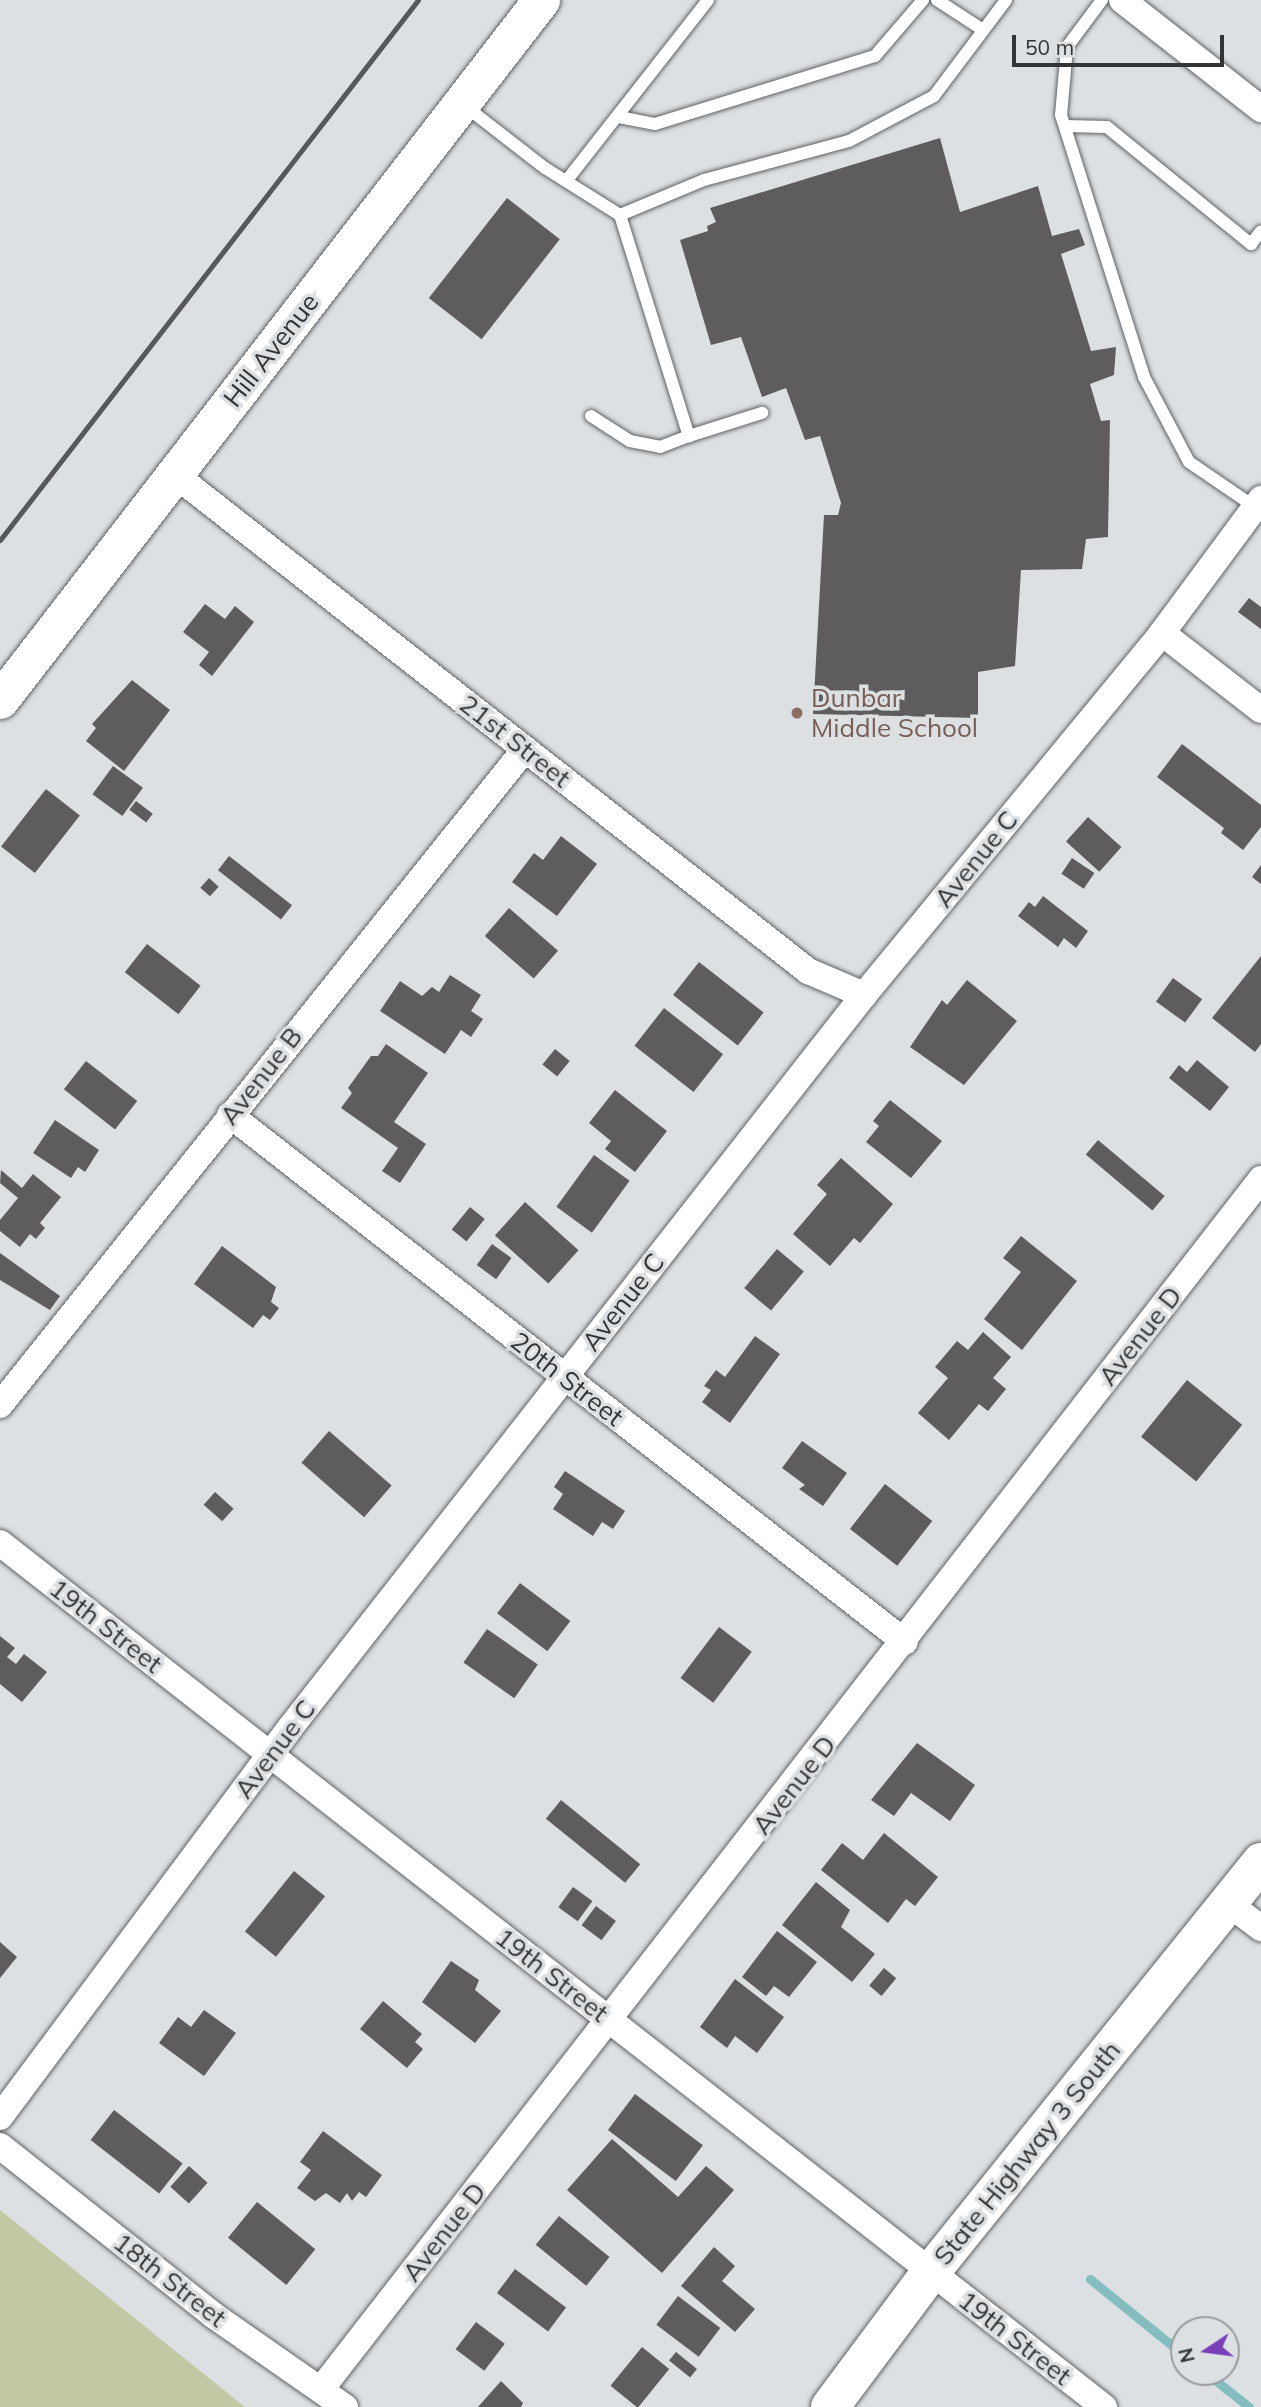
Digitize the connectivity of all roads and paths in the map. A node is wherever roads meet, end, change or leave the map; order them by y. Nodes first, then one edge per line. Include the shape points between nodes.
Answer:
1 (541, 0) edge
2 (708, 0) edge
3 (923, 0) edge
4 (937, 0) edge
5 (1006, 0) edge
6 (1102, 0) edge
7 (1122, 0) edge
8 (983, 30) junction
9 (461, 103) junction
10 (1261, 109) edge
11 (619, 117) junction
12 (1065, 126) junction
13 (567, 180) junction
14 (620, 215) junction
15 (1261, 231) edge
16 (762, 413) dead end
17 (591, 416) dead end
18 (689, 436) junction
19 (174, 474) junction
20 (1258, 503) edge
21 (1162, 633) junction
22 (0, 700) edge
23 (1261, 710) edge
24 (525, 748) junction
25 (864, 995) junction
26 (230, 1115) junction
27 (1261, 1179) edge
28 (565, 1377) junction
29 (0, 1405) edge
30 (0, 1543) edge
31 (905, 1642) junction
32 (270, 1754) junction
33 (1261, 1862) edge
34 (1229, 1904) junction
35 (1261, 1928) edge
36 (611, 2020) junction
37 (0, 2117) edge
38 (0, 2146) edge
39 (930, 2273) junction
40 (322, 2388) junction
41 (345, 2407) edge
42 (830, 2407) edge
43 (1104, 2407) edge

1 - 9 street, Hill Avenue
2 - 11 lane
3 - 11 lane via 876,56 655,124
4 - 8 lane
5 - 8 lane
6 - 12 lane via 1067,47 1061,115
7 - 10 street
8 - 14 lane via 934,96 849,142 704,180
9 - 13 lane
9 - 19 street, Hill Avenue
11 - 13 lane
12 - 15 lane via 1107,127 1251,244
12 - 20 lane via 1144,377 1189,462
13 - 14 lane
14 - 18 lane
16 - 18 lane
17 - 18 lane via 630,441 660,447
19 - 22 street, Hill Avenue
19 - 24 street, 21st Street
20 - 21 street, Avenue C
21 - 23 street
21 - 25 street, Avenue C
24 - 25 street, 21st Street via 808,971
24 - 26 street, Avenue B
25 - 28 street, Avenue C
26 - 28 street, 20th Street
26 - 29 street, Avenue B
27 - 31 street, Avenue D
28 - 31 street, 20th Street
28 - 32 street, Avenue C
30 - 32 street, 19th Street
31 - 36 street, Avenue D
32 - 36 street, 19th Street
32 - 37 street, Avenue C
33 - 34 main road, State Highway 3 South
34 - 35 street
34 - 39 main road, State Highway 3 South
36 - 39 street, 19th Street
36 - 40 street, Avenue D
38 - 40 street, 18th Street via 214,2315
39 - 42 main road, State Highway 3 South
39 - 43 street, 19th Street
40 - 41 street, 18th Street

